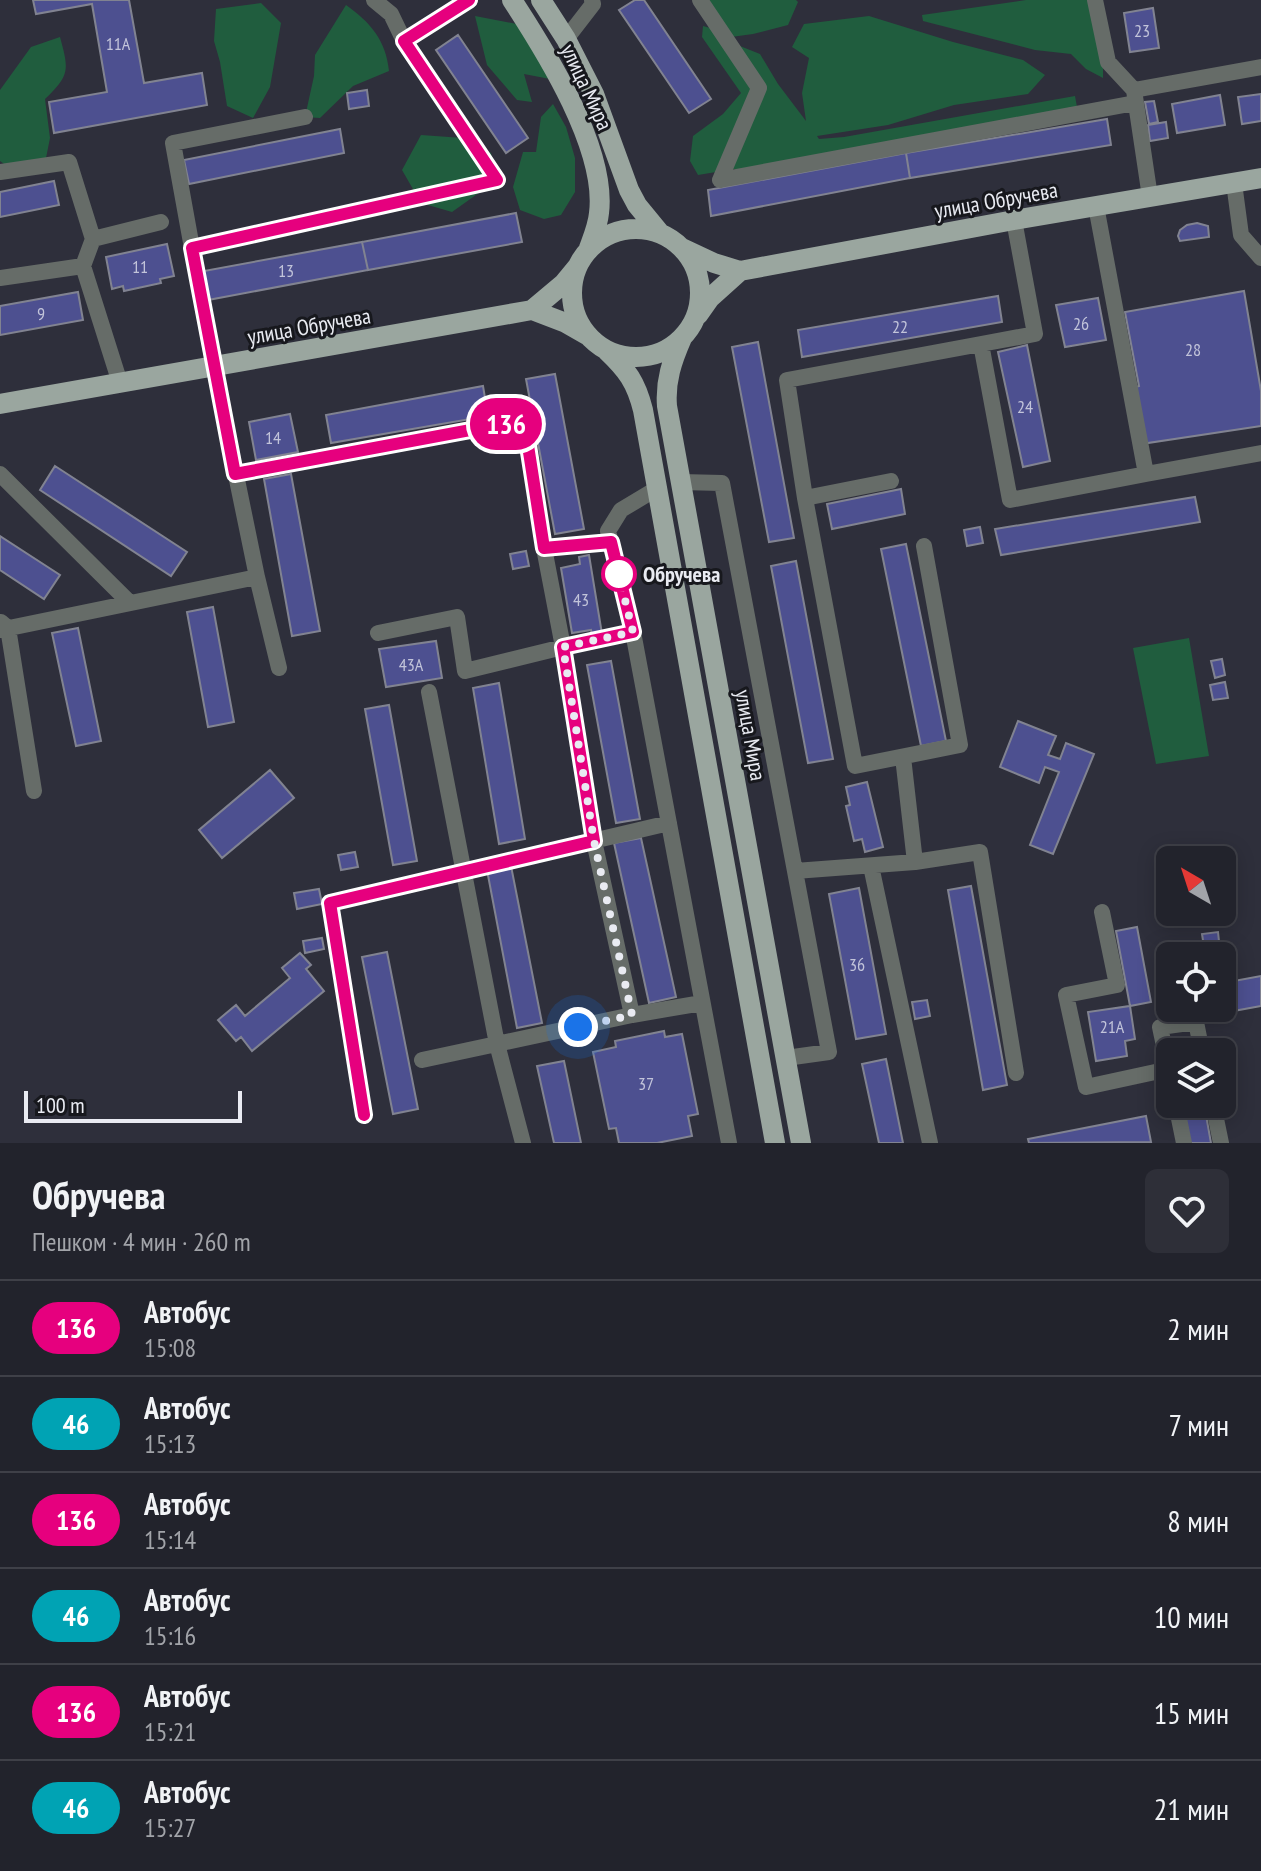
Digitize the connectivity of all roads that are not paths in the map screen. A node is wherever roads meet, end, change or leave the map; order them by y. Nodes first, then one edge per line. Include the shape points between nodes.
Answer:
1 (374, 0) edge
2 (469, 0) edge
3 (512, 0) edge
4 (541, 0) edge
5 (592, 0) edge
6 (700, 0) edge
7 (1095, 0) edge
8 (566, 39) junction
9 (404, 41) junction
10 (1261, 67) edge
11 (1134, 97) junction
12 (305, 117) dead end
13 (0, 172) edge
14 (1261, 178) edge
15 (1234, 183) junction
16 (1150, 197) junction
17 (1096, 206) junction
18 (1014, 220) junction
19 (161, 222) dead end
20 (660, 233) junction
21 (93, 239) junction
22 (192, 248) junction
23 (589, 248) junction
24 (682, 248) junction
25 (1261, 258) edge
26 (83, 266) junction
27 (577, 267) junction
28 (740, 271) junction
29 (0, 278) edge
30 (532, 310) junction
31 (688, 330) junction
32 (588, 336) junction
33 (981, 344) junction
34 (607, 351) junction
35 (214, 368) junction
36 (120, 383) junction
37 (0, 404) edge
38 (1261, 453) edge
39 (0, 474) edge
40 (235, 474) junction
41 (1146, 474) junction
42 (891, 481) dead end
43 (681, 482) junction
44 (656, 489) junction
45 (805, 498) junction
46 (611, 542) junction
47 (924, 546) dead end
48 (544, 548) junction
49 (257, 577) junction
50 (130, 603) junction
51 (3, 626) edge
52 (633, 632) junction
53 (378, 633) dead end
54 (563, 647) junction
55 (279, 668) dead end
56 (429, 692) dead end
57 (903, 757) junction
58 (34, 791) dead end
59 (669, 823) junction
60 (594, 841) junction
61 (915, 862) junction
62 (871, 866) junction
63 (795, 871) junction
64 (462, 872) junction
65 (1102, 912) dead end
66 (702, 1003) junction
67 (632, 1015) junction
68 (1162, 1038) edge
69 (1199, 1038) edge
70 (497, 1044) junction
71 (786, 1058) junction
72 (422, 1060) dead end
73 (1016, 1073) dead end
74 (1156, 1074) edge
75 (364, 1115) dead end
76 (1179, 1118) edge
77 (1216, 1118) edge
78 (523, 1143) edge
79 (729, 1143) edge
80 (775, 1143) edge
81 (801, 1143) edge
82 (930, 1143) edge
83 (1184, 1143) edge
84 (1221, 1143) edge

1 - 9 street via 391,14
2 - 9 street
3 - 23 main road, улица Мира via 553,67 591,156 599,184 599,213
4 - 8 main road, улица Мира
5 - 8 street
6 - 11 street via 759,88 720,180
7 - 11 street via 1108,62
8 - 20 main road, улица Мира via 594,94 633,197
9 - 22 street via 497,180
10 - 11 street
11 - 16 street
12 - 22 street via 173,143
13 - 21 street via 69,162
14 - 15 main road, улица Обручева
15 - 16 main road, улица Обручева
15 - 25 street via 1241,235
16 - 17 main road, улица Обручева
17 - 18 main road, улица Обручева
17 - 41 street
18 - 28 main road, улица Обручева
18 - 33 street via 1035,334
19 - 21 street
20 - 23 main road via 615,232
20 - 24 main road
21 - 26 street
22 - 35 street
23 - 27 main road
24 - 28 main road
24 - 31 main road via 700,283 698,309
26 - 29 street
26 - 36 street
27 - 30 main road, улица Обручева
27 - 32 main road via 571,297
28 - 31 main road via 710,298
30 - 32 main road
30 - 35 main road, улица Обручева
31 - 34 main road via 652,355 629,357
31 - 43 main road, улица Мира via 666,388
32 - 34 main road
33 - 41 street via 1010,500
33 - 45 street via 787,380
34 - 44 main road via 625,368 639,394
35 - 36 main road, улица Обручева
35 - 40 street
36 - 37 main road, улица Обручева
38 - 41 street
39 - 50 street
40 - 48 street via 524,420
40 - 49 street
42 - 45 street
43 - 63 street via 722,483
43 - 71 main road, улица Мира
44 - 46 street via 621,510 608,531
44 - 80 main road
45 - 57 street via 855,766
46 - 48 street
46 - 52 street
47 - 57 street via 960,745
48 - 54 street
49 - 50 street
49 - 55 street
50 - 51 street
51 - 58 street
52 - 54 street
52 - 59 street
53 - 54 street via 457,617 465,671
54 - 60 street
56 - 64 street
57 - 61 street
59 - 60 street
59 - 66 street
60 - 64 street
60 - 67 street
61 - 62 street
61 - 73 street via 980,852
62 - 63 street
62 - 82 street
63 - 71 street via 829,1052
64 - 70 street
64 - 75 street via 330,903
65 - 74 street via 1117,985 1066,995 1086,1087
66 - 67 street
66 - 79 street
67 - 70 street
68 - 69 street via 1160,1027 1196,1022
70 - 72 street
70 - 78 street
71 - 81 main road, улица Мира
76 - 83 street
77 - 84 street

